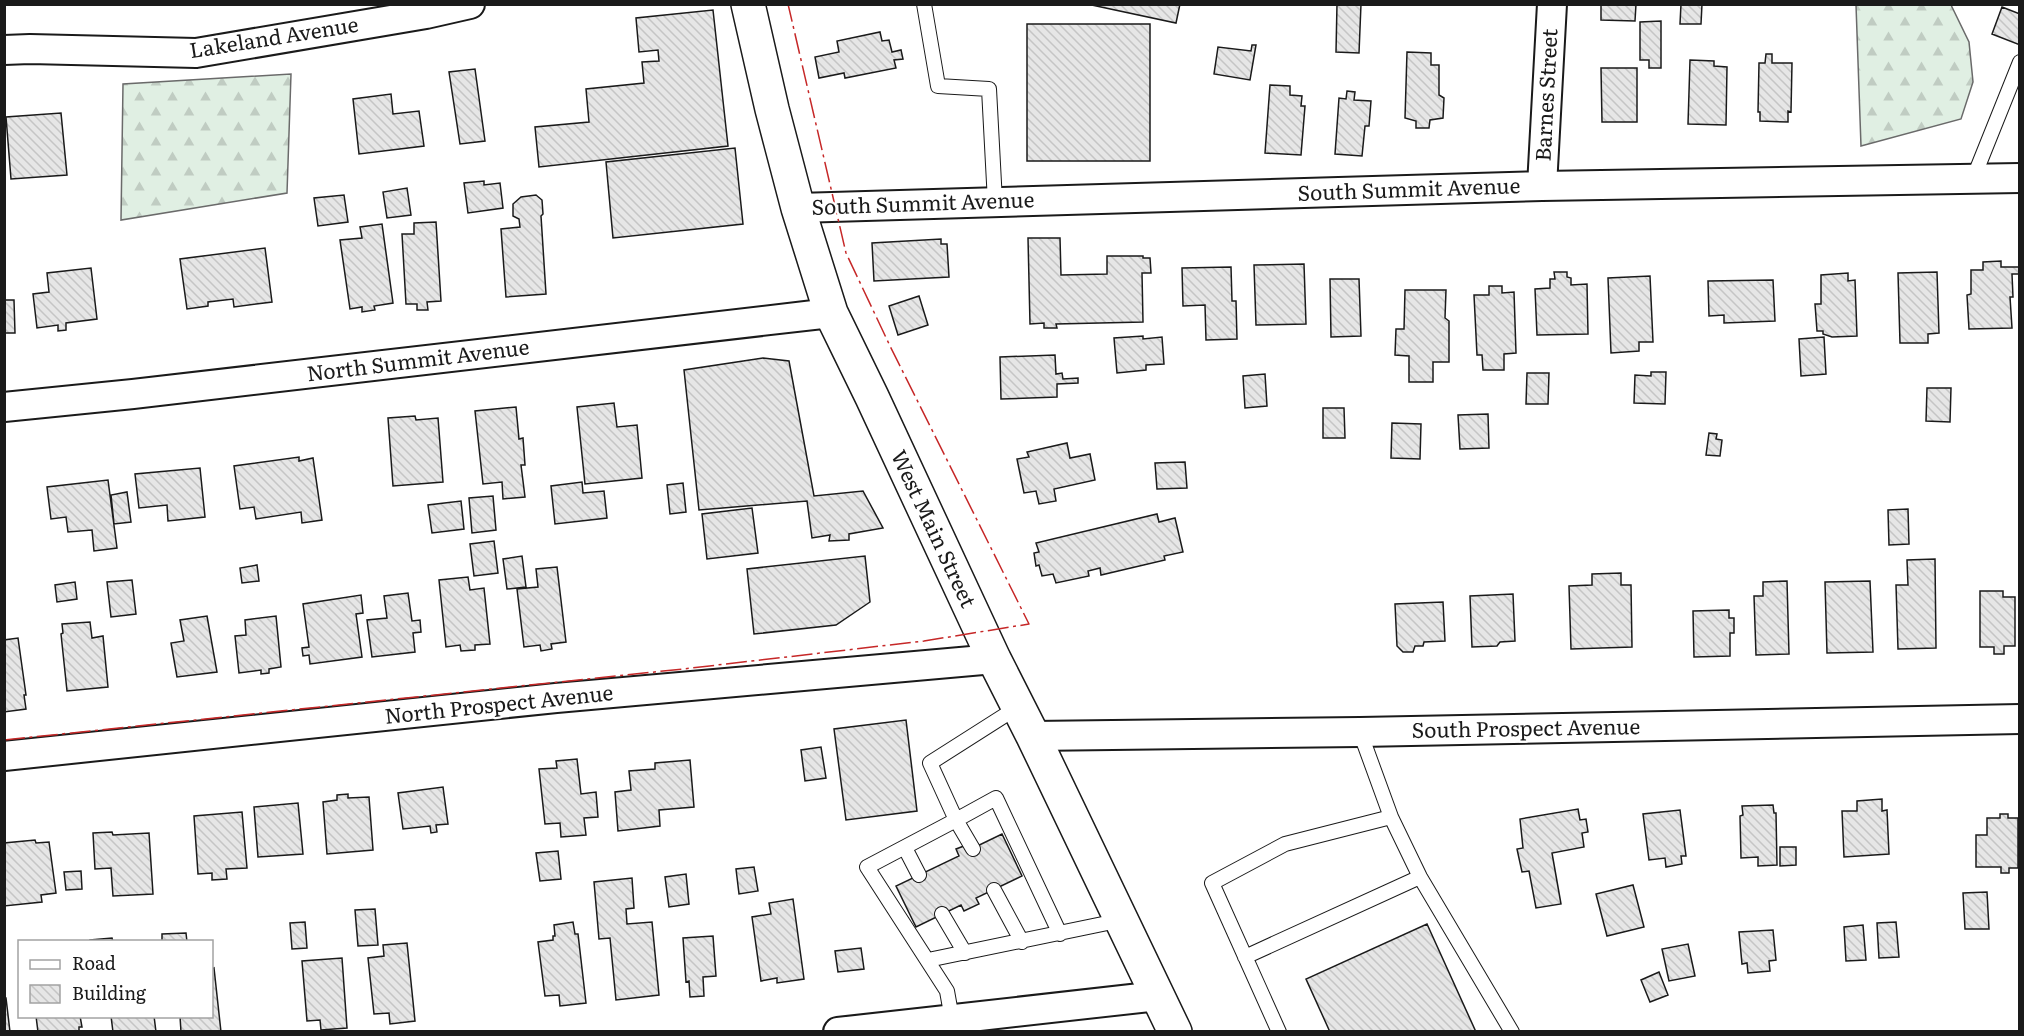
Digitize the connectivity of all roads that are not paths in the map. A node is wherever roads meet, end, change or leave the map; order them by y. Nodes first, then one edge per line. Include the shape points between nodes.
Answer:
1 (470, 4) edge
2 (748, 4) edge
3 (924, 4) edge
4 (1552, 4) edge
5 (4, 50) edge
6 (2019, 62) edge
7 (2019, 178) edge
8 (1973, 179) junction
9 (1542, 186) junction
10 (995, 202) junction
11 (798, 208) junction
12 (831, 313) junction
13 (4, 407) edge
14 (994, 659) junction
15 (1018, 707) junction
16 (2019, 719) edge
17 (1360, 732) junction
18 (1033, 735) junction
19 (4, 756) edge
20 (1391, 817) junction
21 (956, 820) junction
22 (904, 848) junction
23 (972, 849) dead end
24 (919, 875) dead end
25 (1420, 877) junction
26 (994, 890) dead end
27 (942, 914) dead end
28 (1122, 920) junction
29 (1060, 934) junction
30 (1022, 942) junction
31 (965, 953) junction
32 (1245, 957) junction
33 (928, 960) junction
34 (1158, 996) junction
35 (952, 1019) junction
36 (838, 1032) edge
37 (1175, 1032) edge
38 (1279, 1032) edge
39 (1512, 1032) edge

1 - 5 street, Lakeland Avenue via 196,53
2 - 11 main road, West Main Street
3 - 10 lane via 938,86 988,89
4 - 9 street, Barnes Street
6 - 8 lane
7 - 8 street, South Summit Avenue
8 - 9 street, South Summit Avenue
9 - 10 street, South Summit Avenue
10 - 11 street, South Summit Avenue
11 - 12 main road, West Main Street
12 - 13 street, North Summit Avenue
12 - 14 main road, West Main Street
14 - 15 main road, West Main Street
14 - 19 street, North Prospect Avenue via 556,698
15 - 18 main road, West Main Street
15 - 21 lane via 930,763
16 - 17 street, South Prospect Avenue
17 - 18 street, South Prospect Avenue
17 - 20 lane
18 - 28 main road, West Main Street
20 - 25 lane
20 - 32 lane via 1285,844 1212,883
21 - 22 lane
21 - 23 lane
21 - 29 lane via 996,798
22 - 24 lane
22 - 33 lane via 867,867
25 - 32 lane
25 - 39 lane
26 - 30 lane
27 - 31 lane
28 - 29 lane
28 - 34 main road, West Main Street
29 - 30 lane
30 - 31 lane
31 - 33 lane
32 - 38 lane
33 - 35 lane via 947,990
34 - 35 street
34 - 37 main road, West Main Street
35 - 36 street

